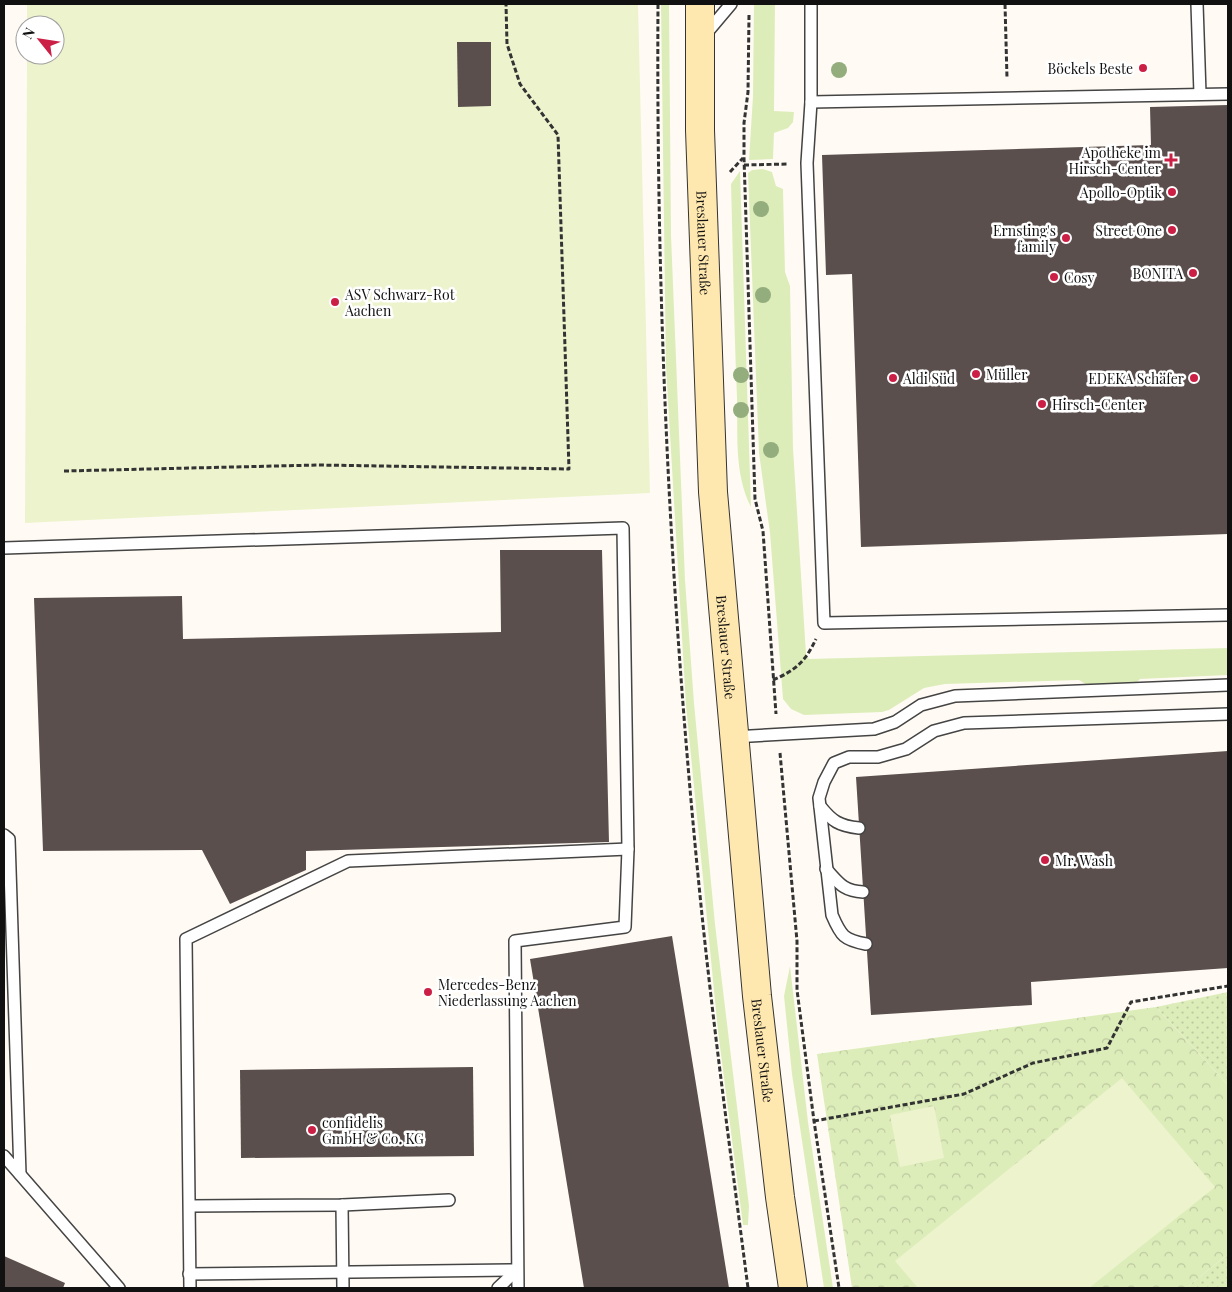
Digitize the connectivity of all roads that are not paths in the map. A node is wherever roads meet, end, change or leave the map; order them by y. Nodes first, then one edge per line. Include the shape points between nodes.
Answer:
1 (700, 4) edge
2 (731, 4) edge
3 (811, 4) edge
4 (1197, 4) edge
5 (700, 41) junction
6 (1200, 94) junction
7 (1228, 94) edge
8 (812, 102) junction
9 (4, 548) edge
10 (1228, 615) edge
11 (1228, 685) edge
12 (1228, 714) edge
13 (733, 737) junction
14 (820, 806) junction
15 (859, 828) dead end
16 (4, 835) edge
17 (628, 849) junction
18 (826, 869) junction
19 (863, 892) dead end
20 (866, 944) dead end
21 (4, 1156) edge
22 (20, 1174) junction
23 (449, 1200) dead end
24 (342, 1205) junction
25 (190, 1206) junction
26 (517, 1270) junction
27 (343, 1271) junction
28 (189, 1274) junction
29 (119, 1288) edge
30 (190, 1288) edge
31 (343, 1288) edge
32 (498, 1288) edge
33 (518, 1288) edge
34 (793, 1288) edge

1 - 5 main road, Breslauer Straße
2 - 5 lane
3 - 8 lane
4 - 6 lane
5 - 13 main road, Breslauer Straße via 700,140 713,492
6 - 7 lane
6 - 8 lane
8 - 10 lane via 807,163 824,623
9 - 17 lane via 623,528
11 - 13 lane via 955,696 921,705 895,722 874,729
12 - 14 lane via 964,723 934,731 906,748 878,757 849,757 834,763 824,782
13 - 34 main road, Breslauer Straße via 757,996
14 - 15 lane via 832,822
14 - 18 lane
16 - 22 lane via 9,839
17 - 25 lane via 348,861 186,939
17 - 26 lane via 625,927 515,941
18 - 19 lane via 850,891
18 - 20 lane via 832,915 839,933 850,941
21 - 22 lane
22 - 29 lane
23 - 24 lane
24 - 25 lane
24 - 27 lane
25 - 28 lane
26 - 27 lane
26 - 32 lane
26 - 33 lane
27 - 28 lane
27 - 31 lane
28 - 30 lane

